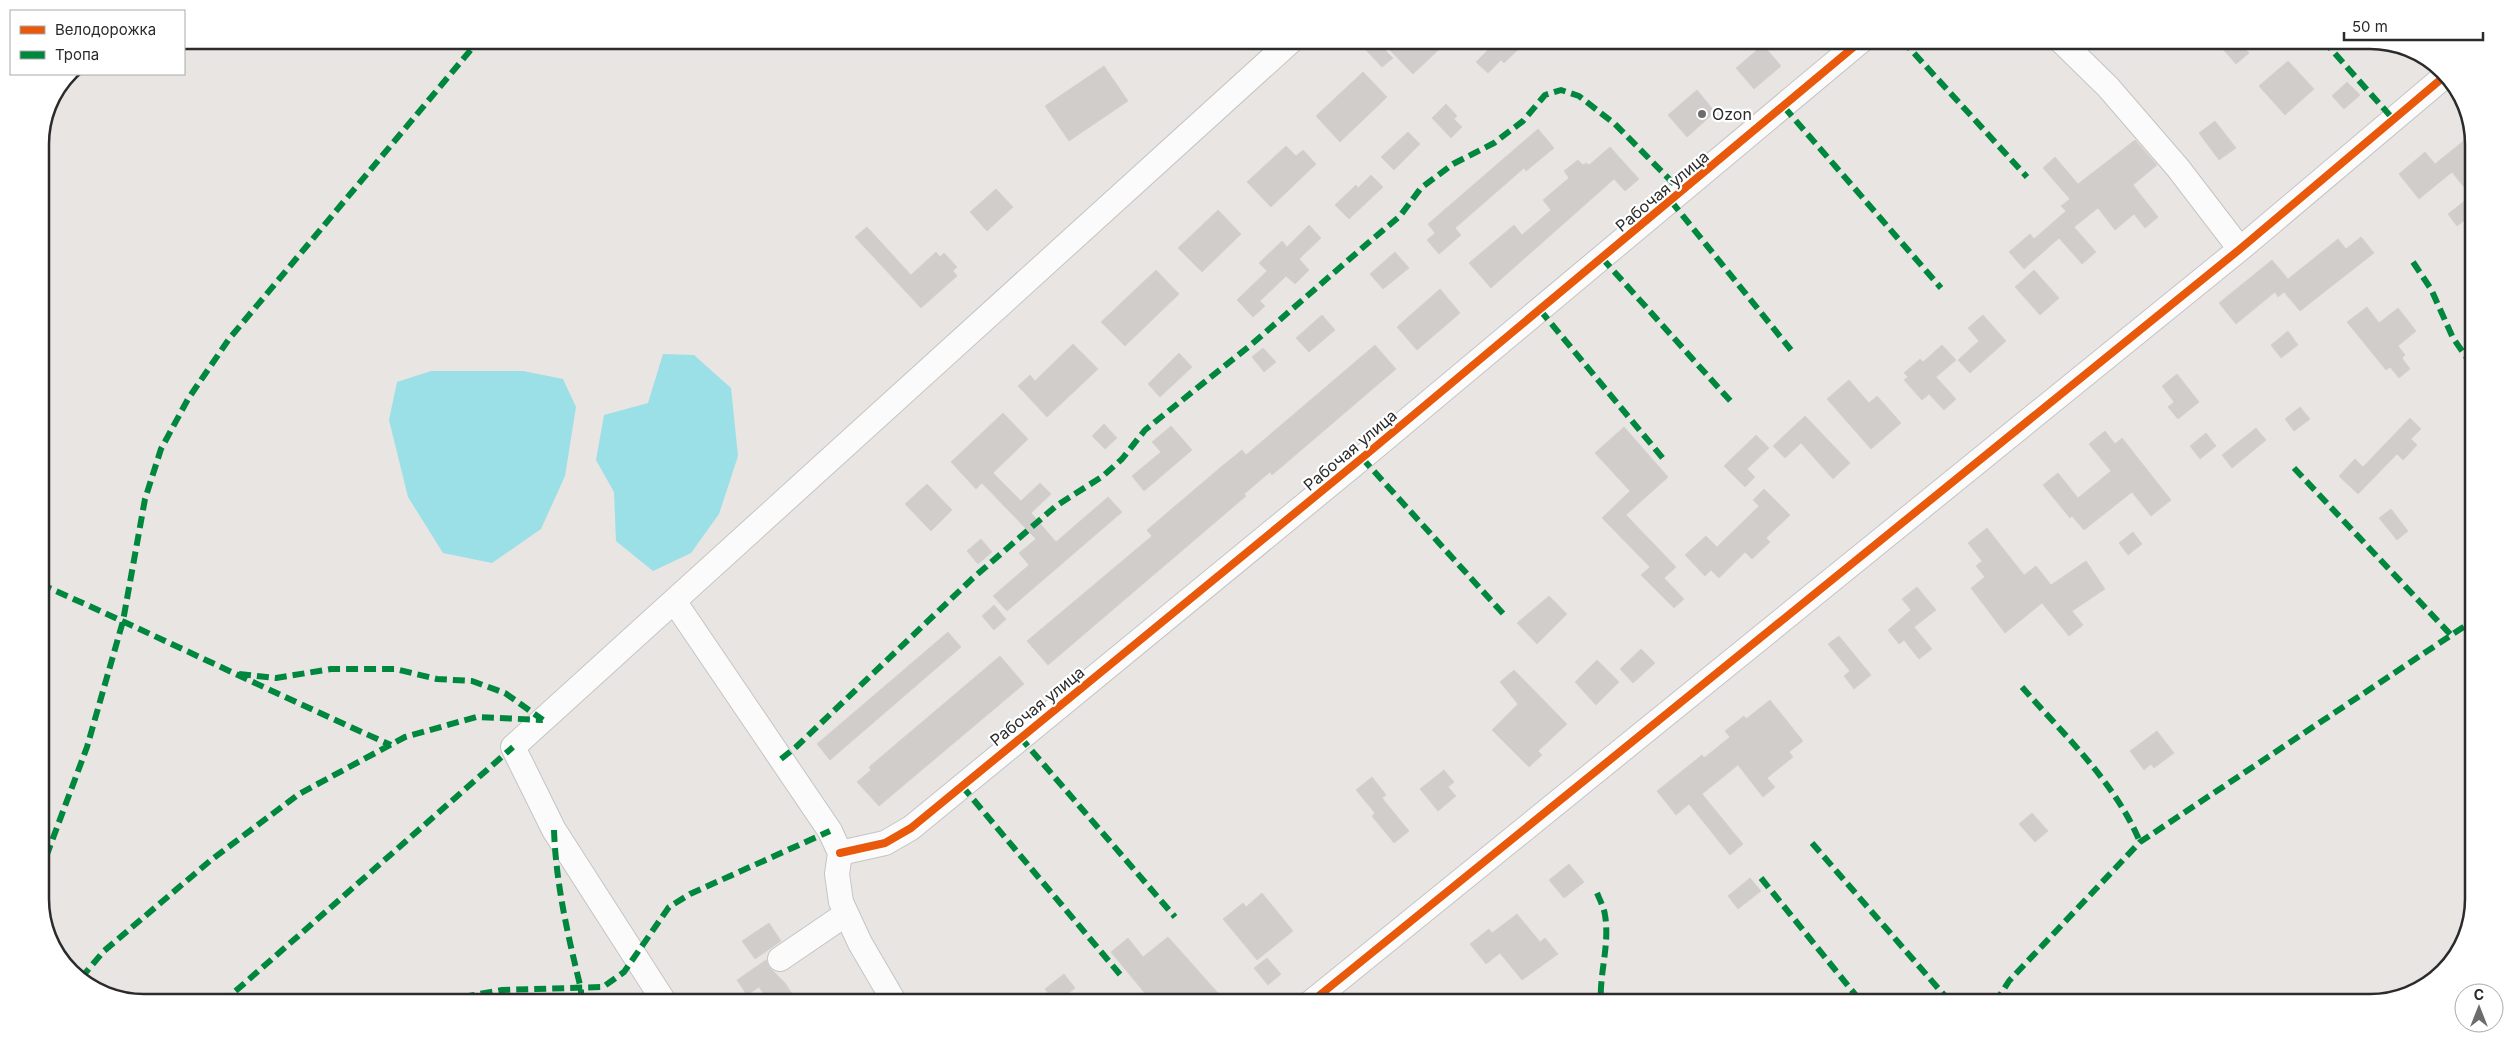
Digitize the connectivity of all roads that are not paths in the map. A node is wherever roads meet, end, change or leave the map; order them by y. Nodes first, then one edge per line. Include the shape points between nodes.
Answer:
1 (1282, 49) edge
2 (1851, 49) edge
3 (2069, 49) edge
4 (2441, 79) edge
5 (2240, 249) junction
6 (674, 601) junction
7 (840, 853) junction
8 (846, 914) junction
9 (780, 959) dead end
10 (659, 994) edge
11 (890, 994) edge
12 (1321, 994) edge

1 - 6 street
2 - 7 street, Рабочая улица via 1362,458 911,828 885,843
3 - 5 street via 2108,87 2166,153
4 - 5 street
5 - 12 street
6 - 7 street via 830,831
6 - 10 street via 513,747 554,830
7 - 8 street via 837,874
8 - 9 street
8 - 11 street

